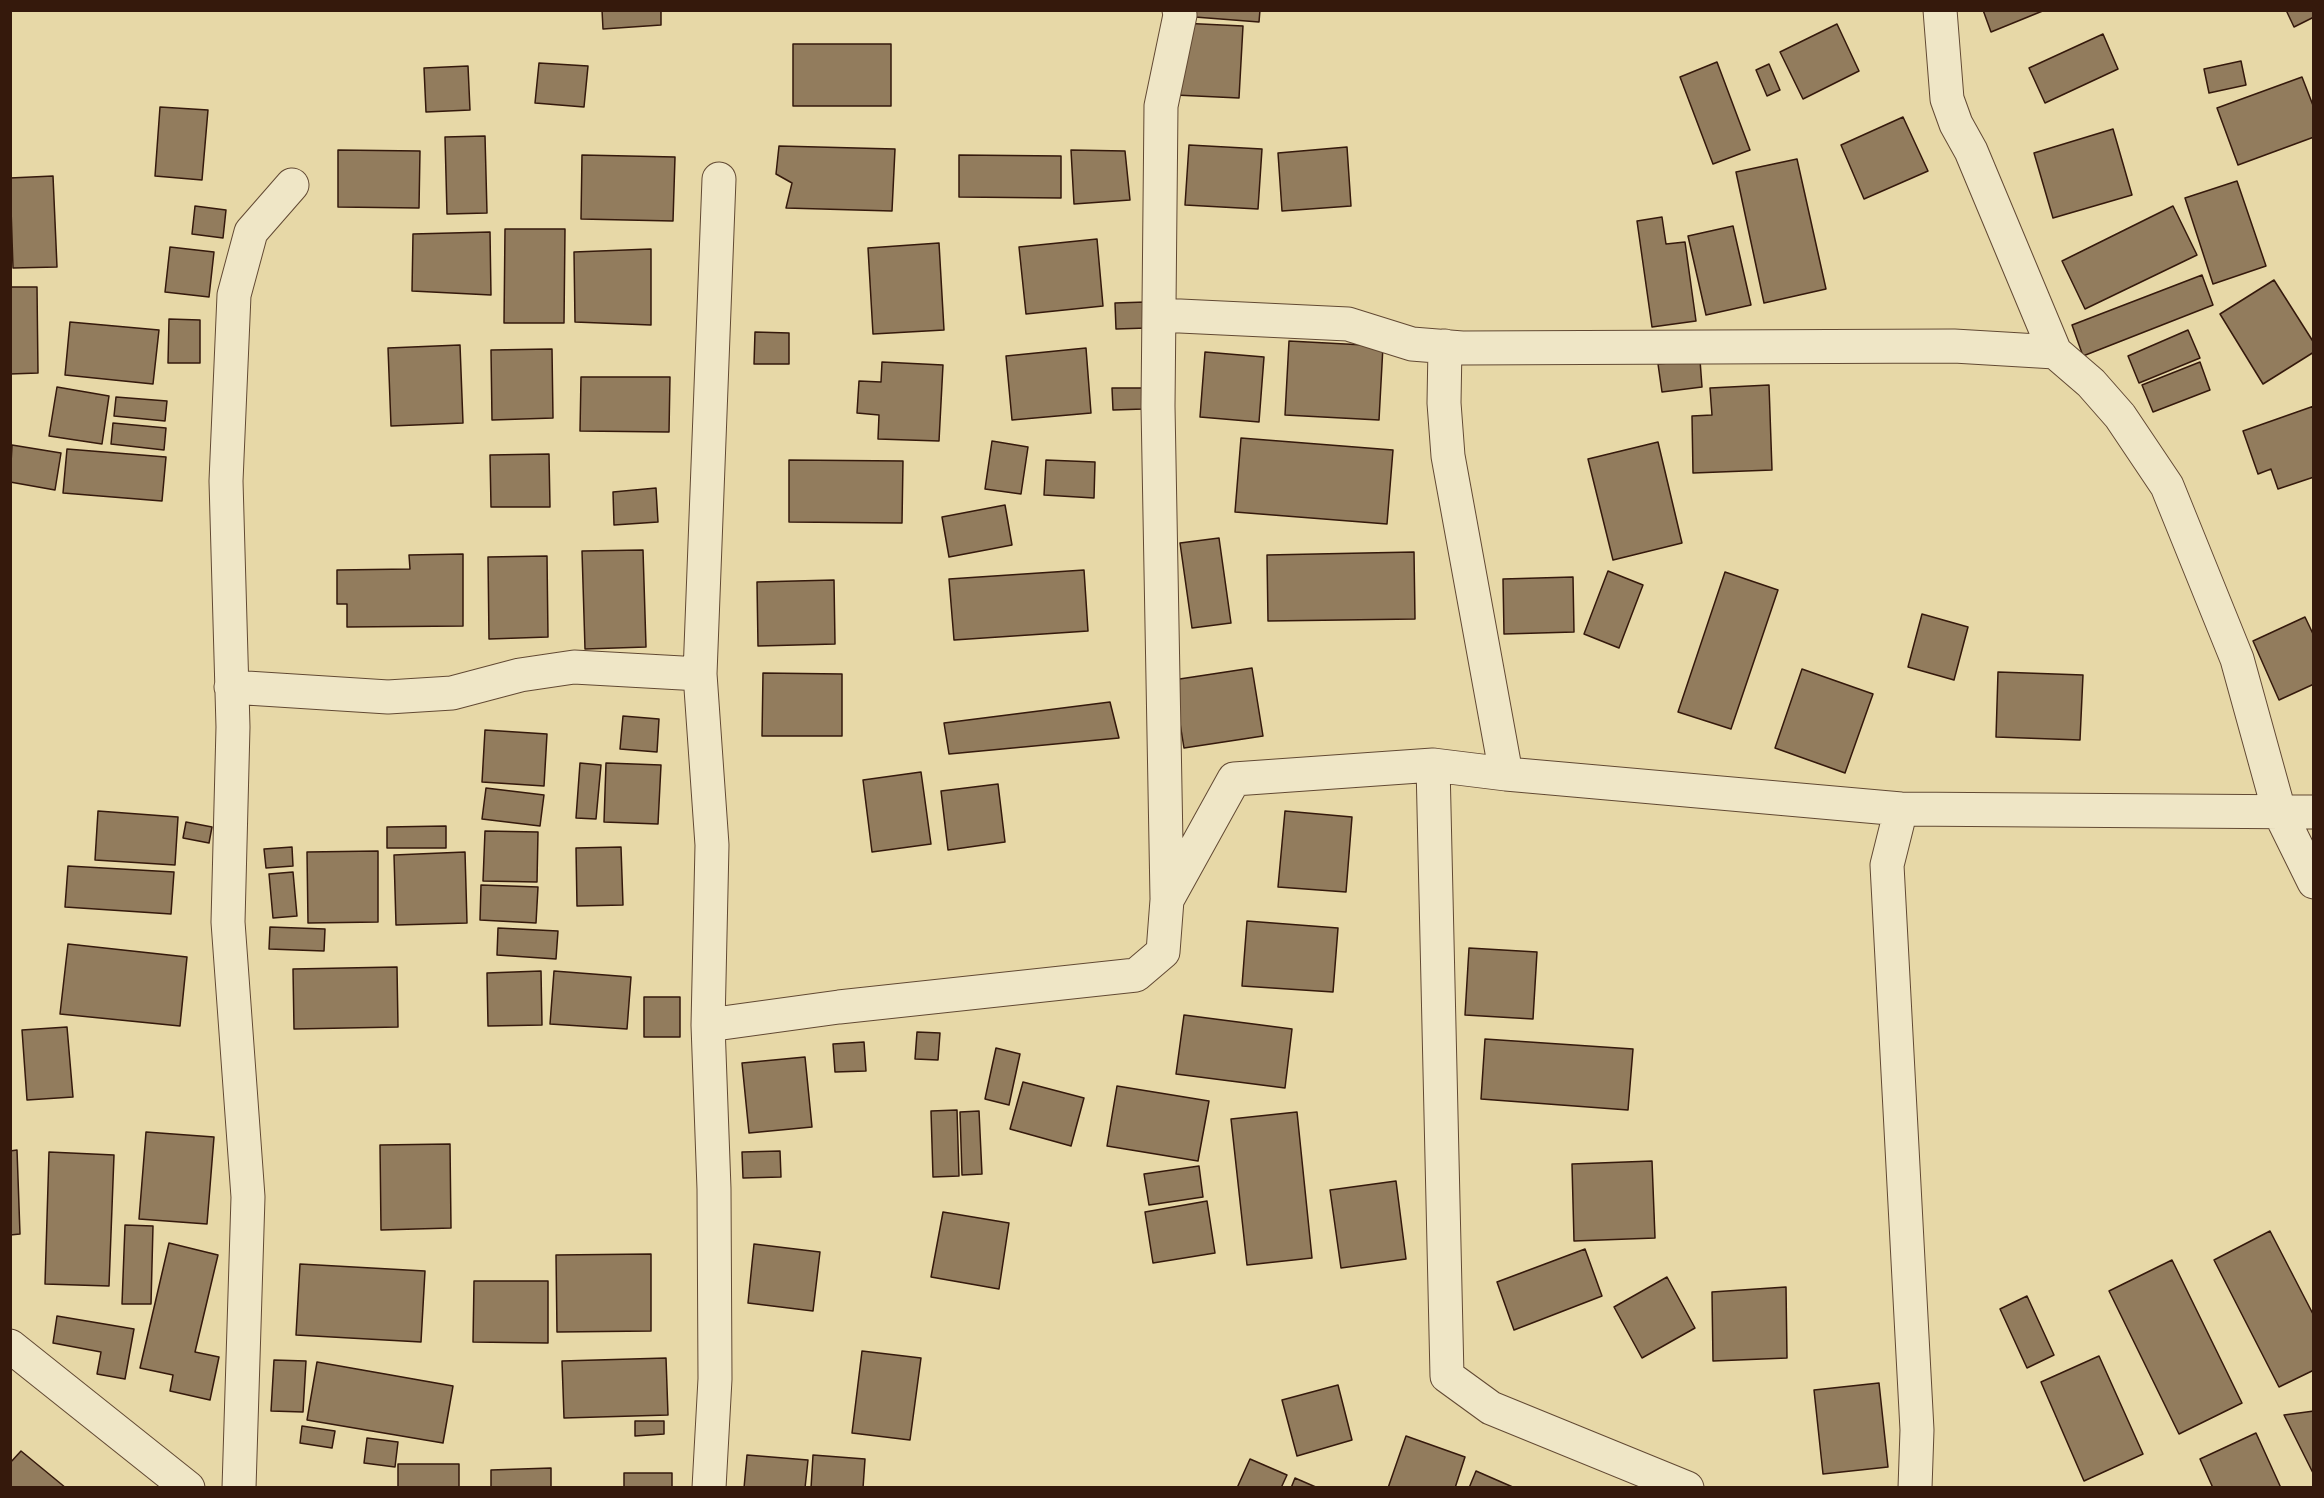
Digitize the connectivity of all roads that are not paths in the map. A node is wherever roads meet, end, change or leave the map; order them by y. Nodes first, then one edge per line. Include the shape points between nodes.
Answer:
1 (1179, 10) edge
2 (1940, 10) edge
3 (719, 179) dead end
4 (292, 185) dead end
5 (1159, 315) junction
6 (1445, 346) junction
7 (2055, 352) junction
8 (700, 674) junction
9 (231, 687) junction
10 (1432, 765) junction
11 (1506, 774) junction
12 (1901, 808) junction
13 (2279, 811) junction
14 (2313, 812) edge
15 (2313, 882) edge
16 (1167, 900) junction
17 (708, 1025) junction
18 (10, 1346) edge
19 (188, 1488) edge
20 (239, 1488) edge
21 (709, 1488) edge
22 (1687, 1488) edge
23 (1915, 1488) edge

1 - 5 street via 1161,106
2 - 7 street via 1947,99
3 - 8 street
4 - 9 street via 251,232 234,295 226,481
5 - 6 street via 1348,324 1413,344
5 - 16 street
6 - 7 street via 1954,346
6 - 11 street via 1448,456
7 - 13 street via 2091,383 2120,416 2167,486 2237,659
8 - 9 street via 574,667 520,675 452,693 388,697
8 - 17 street via 711,845
9 - 20 street via 228,922 248,1197
10 - 11 street
10 - 16 street via 1234,779
10 - 22 street via 1447,1376 1491,1408
11 - 12 street
12 - 13 street
12 - 23 street via 1887,865 1917,1430
13 - 14 street
13 - 15 street
16 - 17 street via 1163,952 1136,975 839,1006
17 - 21 street via 715,1379
18 - 19 street

